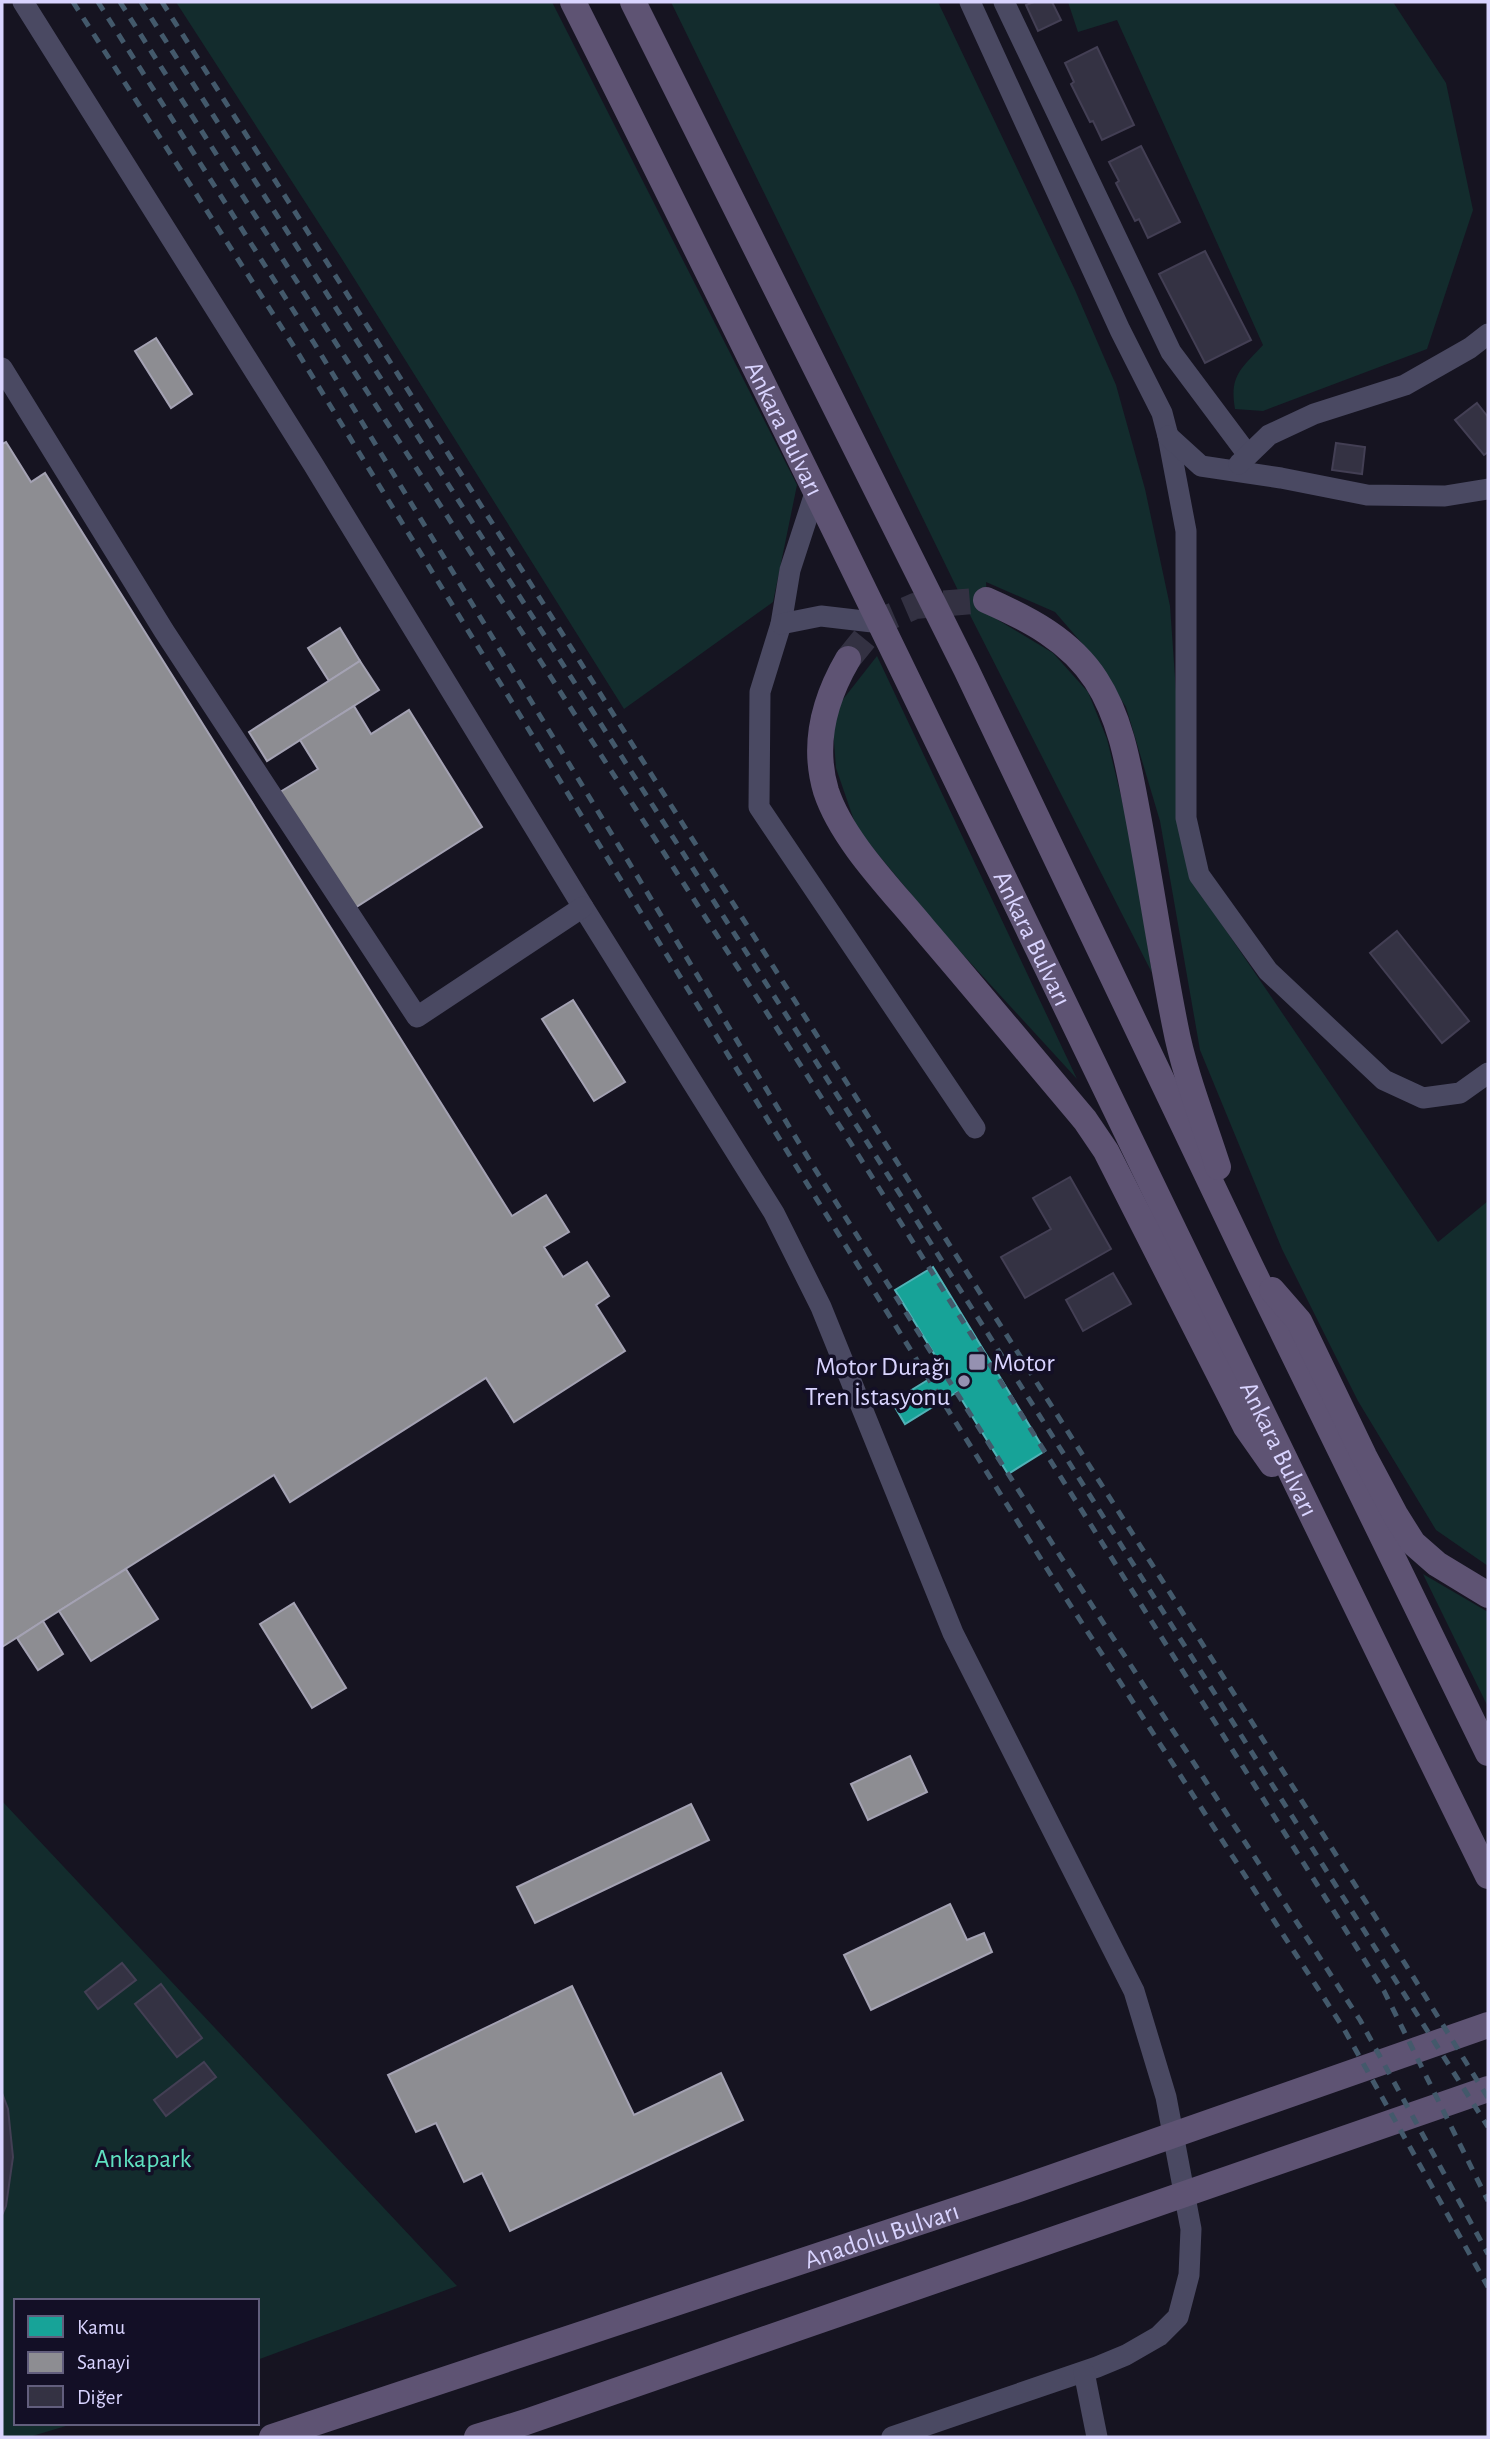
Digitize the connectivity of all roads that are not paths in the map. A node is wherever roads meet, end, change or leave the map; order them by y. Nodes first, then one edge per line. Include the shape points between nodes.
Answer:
1 (23, 2) edge
2 (573, 2) edge
3 (633, 2) edge
4 (970, 2) edge
5 (1004, 2) edge
6 (1488, 334) edge
7 (2, 368) edge
8 (1168, 436) junction
9 (1248, 455) junction
10 (1233, 470) junction
11 (1488, 489) edge
12 (816, 491) junction
13 (986, 600) tunnel mouth
14 (881, 623) junction
15 (781, 624) junction
16 (848, 659) tunnel mouth
17 (583, 907) junction
18 (1488, 1073) edge
19 (975, 1128) dead end
20 (1250, 1265) junction
21 (1318, 1530) junction
22 (1488, 1595) edge
23 (1488, 1753) edge
24 (1488, 1876) edge
25 (1488, 2025) edge
26 (1488, 2089) edge
27 (1084, 2372) junction
28 (272, 2437) edge
29 (477, 2437) edge
30 (892, 2437) edge
31 (1097, 2437) edge

1 - 17 street via 313,464
2 - 12 main road, Ankara Bulvarı
3 - 20 main road, Ankara Bulvarı via 966,669
4 - 8 street via 1162,413
5 - 9 street via 1171,352
6 - 9 street via 1405,385 1314,414 1269,435
7 - 17 street via 164,631 417,1017
8 - 10 street via 1201,466
8 - 18 street via 1186,531 1186,818 1199,875 1268,971 1384,1080 1423,1098 1460,1093
9 - 10 street
10 - 11 street via 1367,495 1445,496
12 - 14 main road, Ankara Bulvarı
12 - 15 street via 790,570
13 - 20 main road via 1054,635 1075,654 1096,680 1116,719 1175,1028
14 - 15 street via 821,616
14 - 21 main road, Ankara Bulvarı
15 - 19 street via 760,692 759,807
16 - 21 main road via 827,702 820,746 826,791 837,815 881,878 1085,1120 1106,1151 1246,1427
17 - 27 street via 774,1213 821,1307 953,1633 1134,1991 1166,2097 1191,2229 1189,2274 1178,2317 1159,2336
20 - 22 main road via 1299,1321 1364,1456 1413,1543 1437,1564
20 - 23 main road, Ankara Bulvarı
21 - 24 main road, Ankara Bulvarı
25 - 28 main road, Anadolu Bulvarı via 1010,2192
26 - 29 main road
27 - 30 street
27 - 31 street

